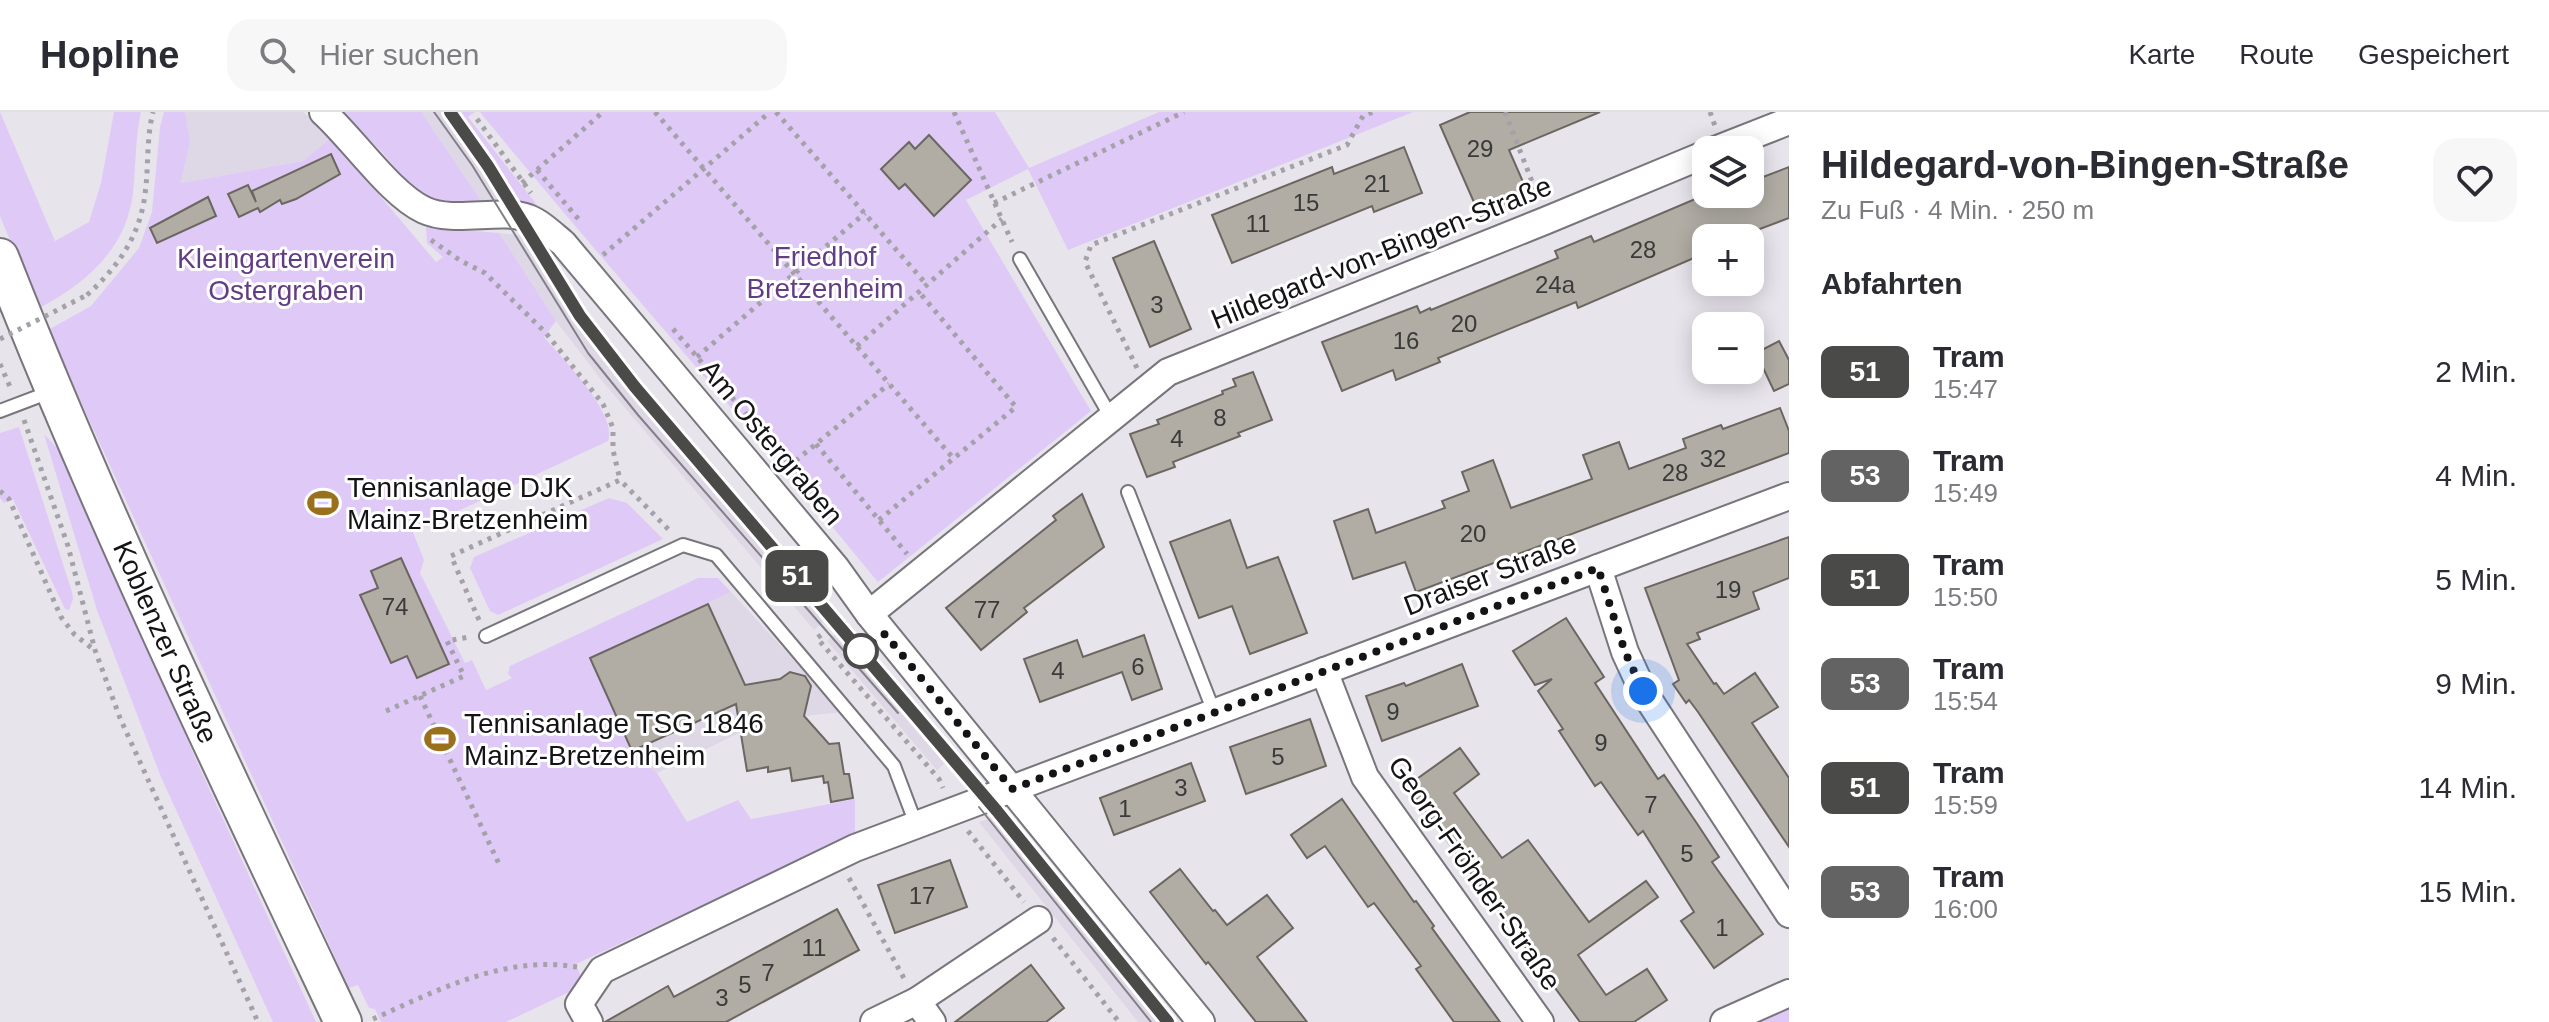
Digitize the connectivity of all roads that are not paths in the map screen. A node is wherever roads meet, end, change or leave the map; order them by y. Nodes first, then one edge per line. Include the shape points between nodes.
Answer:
1 (323, 112) edge
2 (1789, 121) edge
3 (1751, 136) edge
4 (1692, 160) edge
5 (0, 257) edge
6 (1020, 259) road end
7 (53, 391) junction
8 (0, 411) edge
9 (1111, 417) junction
10 (1128, 492) dead end
11 (1789, 496) edge
12 (1598, 568) junction
13 (869, 614) junction
14 (486, 636) road end
15 (1324, 671) junction
16 (1214, 712) junction
17 (1012, 789) junction
18 (917, 827) junction
19 (1789, 914) edge
20 (1038, 920) dead end
21 (1789, 993) edge
22 (924, 1012) edge
23 (356, 1021) edge
24 (589, 1022) edge
25 (874, 1022) edge
26 (1201, 1022) edge
27 (1540, 1022) edge
28 (1724, 1022) edge

1 - 13 street, Am Ostergraben via 421,209 519,216 539,223 563,243
2 - 3 street
4 - 9 street, Hildegard-von-Bingen-Straße via 1168,372
5 - 7 main road, Koblenzer Straße
6 - 9 lane
7 - 8 lane
7 - 23 main road, Koblenzer Straße via 195,710
9 - 13 street, Hildegard-von-Bingen-Straße
10 - 16 lane
11 - 12 street, Draiser Straße
12 - 15 street, Draiser Straße
12 - 19 street via 1643,691
13 - 17 street, Am Ostergraben
14 - 18 lane via 683,545 716,555 894,766
15 - 16 street, Draiser Straße
15 - 27 street, Georg-Fröhder-Straße via 1365,777
16 - 17 street, Draiser Straße
17 - 18 street, Draiser Straße
17 - 26 street, Am Ostergraben
18 - 24 street, Draiser Straße via 837,856 602,970 579,1004
20 - 22 street
21 - 28 street
22 - 25 street

